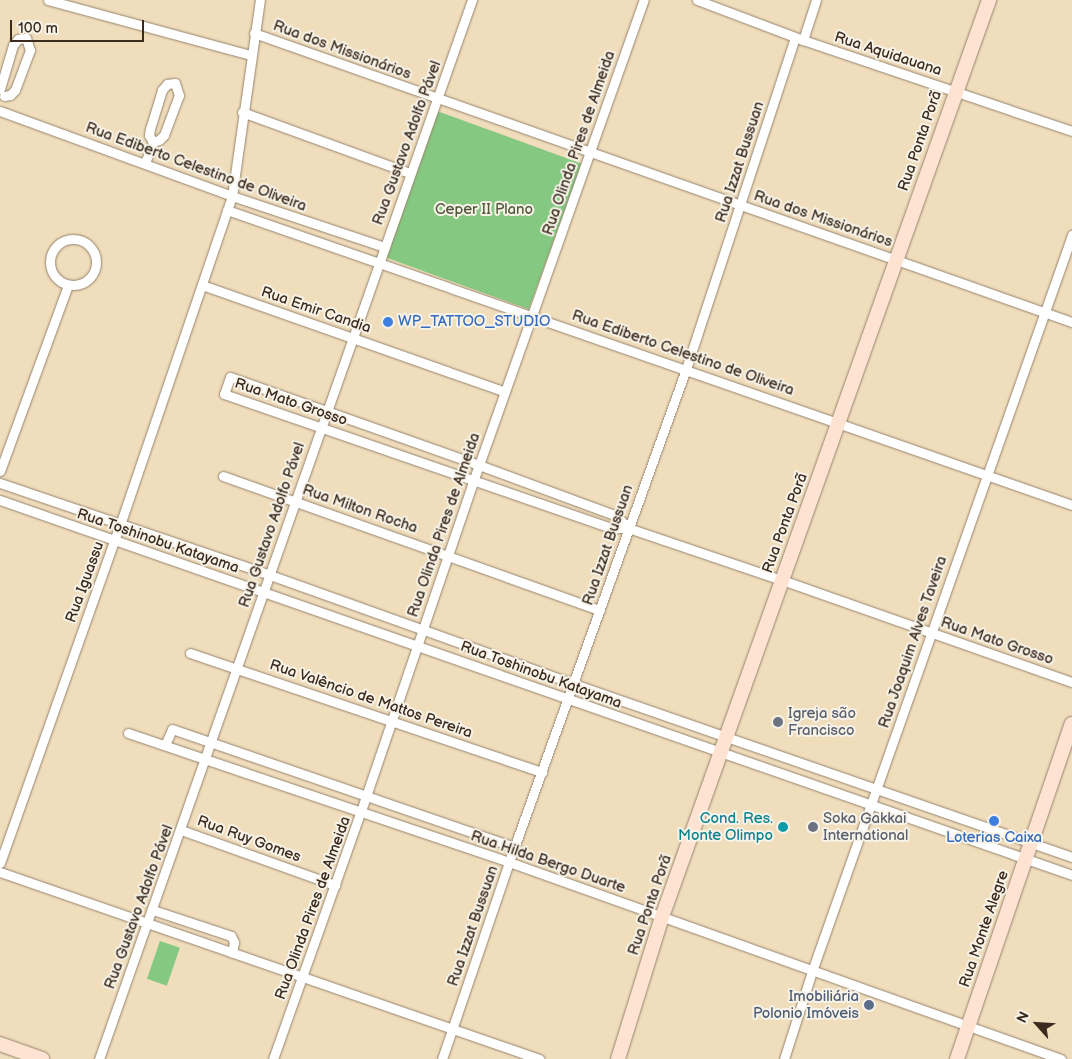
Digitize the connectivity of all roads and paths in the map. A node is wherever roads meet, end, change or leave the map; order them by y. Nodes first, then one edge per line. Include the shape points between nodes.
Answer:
1 (48, 0) edge
2 (260, 0) edge
3 (472, 0) edge
4 (644, 0) edge
5 (697, 0) edge
6 (816, 0) edge
7 (989, 0) edge
8 (254, 33) junction
9 (799, 39) junction
10 (251, 55) junction
11 (955, 90) junction
12 (1, 92) edge
13 (437, 98) junction
14 (0, 106) edge
15 (0, 111) edge
16 (242, 112) junction
17 (1072, 131) edge
18 (153, 142) junction
19 (591, 151) junction
20 (145, 163) junction
21 (410, 173) junction
22 (232, 196) junction
23 (741, 205) junction
24 (227, 210) junction
25 (1072, 235) edge
26 (384, 247) junction
27 (896, 258) junction
28 (378, 262) junction
29 (68, 285) junction
30 (202, 285) junction
31 (1046, 312) junction
32 (533, 315) junction
33 (1072, 322) edge
34 (352, 337) junction
35 (686, 370) junction
36 (505, 392) junction
37 (326, 410) junction
38 (838, 423) junction
39 (321, 427) junction
40 (479, 465) junction
41 (0, 471) edge
42 (223, 476) dead end
43 (986, 476) junction
44 (473, 481) junction
45 (0, 483) edge
46 (0, 500) edge
47 (294, 500) junction
48 (1072, 505) edge
49 (120, 524) junction
50 (628, 528) junction
51 (114, 541) junction
52 (195, 550) junction
53 (448, 554) junction
54 (190, 567) junction
55 (270, 575) junction
56 (782, 580) junction
57 (264, 592) junction
58 (600, 610) junction
59 (422, 629) junction
60 (930, 632) junction
61 (417, 645) junction
62 (190, 653) dead end
63 (238, 668) junction
64 (1072, 682) edge
65 (574, 684) junction
66 (569, 699) junction
67 (392, 720) junction
68 (1072, 724) edge
69 (128, 734) dead end
70 (726, 736) junction
71 (210, 741) junction
72 (165, 745) junction
73 (720, 752) junction
74 (205, 758) junction
75 (542, 772) junction
76 (876, 788) junction
77 (366, 796) junction
78 (870, 806) junction
79 (361, 811) junction
80 (181, 830) junction
81 (1031, 842) junction
82 (515, 847) junction
83 (1072, 857) edge
84 (1026, 858) junction
85 (509, 862) junction
86 (0, 863) edge
87 (0, 872) edge
88 (1072, 874) edge
89 (336, 885) junction
90 (153, 910) junction
91 (662, 917) junction
92 (147, 924) junction
93 (232, 953) junction
94 (812, 971) junction
95 (303, 976) junction
96 (969, 1026) junction
97 (452, 1030) junction
98 (0, 1044) edge
99 (42, 1059) edge
100 (99, 1059) edge
101 (273, 1059) edge
102 (442, 1059) edge
103 (539, 1059) edge
104 (618, 1059) edge
105 (784, 1059) edge
106 (957, 1059) edge
107 (1062, 1059) edge

1 - 10 street
2 - 8 street, Rua Iguassu
3 - 13 street, Rua Gustavo Adolfo Pável
4 - 19 street, Rua Olinda Pires de Almeida
5 - 9 street, Rua Aquidauana
6 - 9 street, Rua Izzat Bussuan
7 - 11 street, Rua Ponta Porã
8 - 10 street, Rua Iguassu
8 - 13 street, Rua dos Missionários
9 - 11 street, Rua Aquidauana
9 - 23 street, Rua Izzat Bussuan
10 - 16 street, Rua Iguassu
11 - 17 street, Rua Aquidauana
11 - 27 street, Rua Ponta Porã
12 - 12 street via 10,95 15,90 30,50 26,38 18,39 13,45
12 - 14 street
13 - 19 street, Rua dos Missionários
13 - 21 street, Rua Gustavo Adolfo Pável
15 - 20 street, Rua Ediberto Celestino de Oliveira
16 - 21 street
16 - 22 street, Rua Iguassu
18 - 18 street via 164,135 179,95 175,83 167,84 162,90 150,129
18 - 20 street
19 - 23 street, Rua dos Missionários
19 - 32 street, Rua Olinda Pires de Almeida
20 - 22 street, Rua Ediberto Celestino de Oliveira
21 - 26 street, Rua Gustavo Adolfo Pável
22 - 24 street, Rua Iguassu
22 - 26 street, Rua Ediberto Celestino de Oliveira
23 - 27 street, Rua dos Missionários
23 - 35 street, Rua Izzat Bussuan
24 - 28 street, Rua Ediberto Celestino de Oliveira
24 - 30 street, Rua Iguassu
25 - 31 street, Rua Joaquim Alves Taveira
26 - 28 street, Rua Gustavo Adolfo Pável
27 - 31 street, Rua dos Missionários
27 - 38 street, Rua Ponta Porã
28 - 32 street, Rua Ediberto Celestino de Oliveira
28 - 34 street, Rua Gustavo Adolfo Pável
29 - 29 street via 84,282 94,271 95,255 86,242 78,239 63,241 52,250 50,257 56,278
29 - 41 street
30 - 34 street, Rua Emir Candia
30 - 49 street, Rua Iguassu
31 - 33 street, Rua dos Missionários
31 - 43 street, Rua Joaquim Alves Taveira
32 - 35 street, Rua Ediberto Celestino de Oliveira
32 - 36 street, Rua Olinda Pires de Almeida
34 - 36 street, Rua Emir Candia
34 - 37 street, Rua Gustavo Adolfo Pável
35 - 38 street, Rua Ediberto Celestino de Oliveira
35 - 50 street, Rua Izzat Bussuan
36 - 40 street, Rua Olinda Pires de Almeida
37 - 39 street, Rua Gustavo Adolfo Pável
37 - 39 street, Rua Mato Grosso via 230,377 224,394
37 - 40 street, Rua Mato Grosso
38 - 43 street, Rua Ediberto Celestino de Oliveira
38 - 56 street, Rua Ponta Porã
39 - 44 street, Rua Mato Grosso
39 - 47 street, Rua Gustavo Adolfo Pável
40 - 44 street, Rua Olinda Pires de Almeida
40 - 50 street, Rua Mato Grosso via 617,516
42 - 47 street, Rua Milton Rocha
43 - 48 street, Rua Ediberto Celestino de Oliveira
43 - 60 street, Rua Joaquim Alves Taveira
44 - 50 street, Rua Mato Grosso via 610,528
44 - 53 street, Rua Olinda Pires de Almeida
45 - 49 street, Rua Toshinobu Katayama
46 - 51 street, Rua Toshinobu Katayama
47 - 53 street, Rua Milton Rocha
47 - 55 street, Rua Gustavo Adolfo Pável
49 - 51 street, Rua Iguassu
49 - 52 street, Rua Toshinobu Katayama
50 - 56 street, Rua Mato Grosso
50 - 58 street, Rua Izzat Bussuan
51 - 54 street, Rua Toshinobu Katayama
51 - 86 street, Rua Iguassu
52 - 54 street
52 - 55 street, Rua Toshinobu Katayama
53 - 58 street, Rua Milton Rocha
53 - 59 street, Rua Olinda Pires de Almeida
54 - 57 street, Rua Toshinobu Katayama
55 - 57 street, Rua Gustavo Adolfo Pável
55 - 59 street, Rua Toshinobu Katayama
56 - 60 street, Rua Mato Grosso
56 - 70 street, Rua Ponta Porã
57 - 61 street, Rua Toshinobu Katayama
57 - 63 street, Rua Gustavo Adolfo Pável
58 - 65 street, Rua Izzat Bussuan
59 - 61 street, Rua Olinda Pires de Almeida
59 - 65 street, Rua Toshinobu Katayama
60 - 64 street, Rua Mato Grosso
60 - 76 street, Rua Joaquim Alves Taveira
61 - 66 street, Rua Toshinobu Katayama
61 - 67 street, Rua Olinda Pires de Almeida
62 - 63 street, Rua Valêncio de Mattos Pereira
63 - 67 street, Rua Valêncio de Mattos Pereira
63 - 71 street, Rua Gustavo Adolfo Pável
65 - 66 street, Rua Izzat Bussuan
65 - 70 street, Rua Toshinobu Katayama
66 - 73 street, Rua Toshinobu Katayama
66 - 75 street, Rua Izzat Bussuan
67 - 75 street, Rua Valêncio de Mattos Pereira
67 - 77 street, Rua Olinda Pires de Almeida
68 - 81 street, Rua Monte Alegre
69 - 72 street, Rua Hilda Bergo Duarte
70 - 73 street, Rua Ponta Porã
70 - 76 street, Rua Toshinobu Katayama
71 - 72 street, Rua Hilda Bergo Duarte via 172,729
71 - 74 street, Rua Gustavo Adolfo Pável
71 - 77 street, Rua Hilda Bergo Duarte
72 - 74 street, Rua Hilda Bergo Duarte
73 - 78 street, Rua Toshinobu Katayama
73 - 91 street, Rua Ponta Porã
74 - 79 street, Rua Hilda Bergo Duarte
74 - 80 street, Rua Gustavo Adolfo Pável
75 - 82 street, Rua Izzat Bussuan
76 - 78 street, Rua Joaquim Alves Taveira
76 - 81 street, Rua Toshinobu Katayama
77 - 79 street, Rua Olinda Pires de Almeida
77 - 82 street, Rua Hilda Bergo Duarte
78 - 84 street, Rua Toshinobu Katayama
78 - 94 street, Rua Joaquim Alves Taveira
79 - 85 street, Rua Hilda Bergo Duarte
79 - 89 street, Rua Olinda Pires de Almeida
80 - 89 street, Rua Ruy Gomes
80 - 90 street, Rua Gustavo Adolfo Pável
81 - 83 street, Rua Toshinobu Katayama
81 - 84 street, Rua Monte Alegre
82 - 85 street, Rua Izzat Bussuan
84 - 88 street, Rua Toshinobu Katayama
84 - 96 street, Rua Monte Alegre
85 - 91 street, Rua Hilda Bergo Duarte
85 - 97 street, Rua Izzat Bussuan
87 - 92 street
89 - 95 street, Rua Olinda Pires de Almeida
90 - 92 street, Rua Gustavo Adolfo Pável
90 - 93 street via 231,936 234,942
91 - 94 street, Rua Hilda Bergo Duarte
91 - 104 street, Rua Ponta Porã
92 - 93 street
92 - 100 street, Rua Gustavo Adolfo Pável
93 - 95 street
94 - 96 street, Rua Hilda Bergo Duarte
94 - 105 street, Rua Joaquim Alves Taveira
95 - 97 street
95 - 101 street, Rua Olinda Pires de Almeida
96 - 106 street, Rua Monte Alegre
96 - 107 street, Rua Hilda Bergo Duarte
97 - 102 street, Rua Izzat Bussuan
97 - 103 street
98 - 99 street

